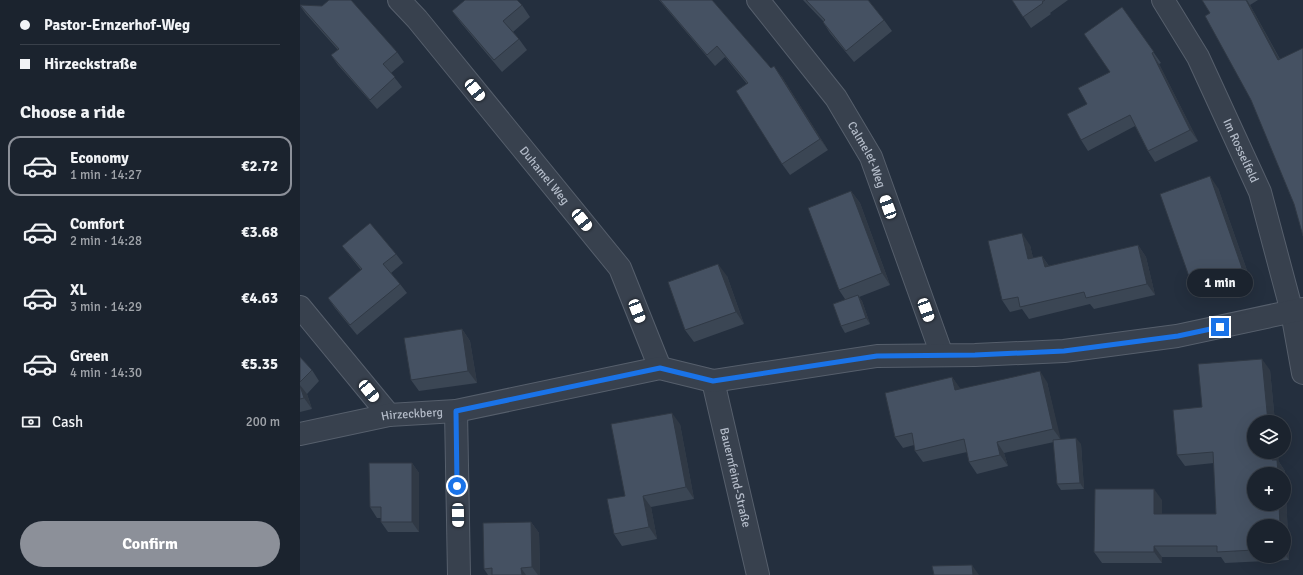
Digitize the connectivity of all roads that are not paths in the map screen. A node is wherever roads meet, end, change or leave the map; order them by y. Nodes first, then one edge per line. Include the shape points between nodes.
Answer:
1 (399, 0) edge
2 (758, 0) edge
3 (1163, 0) edge
4 (300, 307) edge
5 (1297, 311) edge
6 (942, 355) junction
7 (660, 368) junction
8 (1303, 373) edge
9 (713, 381) junction
10 (456, 411) junction
11 (389, 415) junction
12 (300, 434) edge
13 (459, 575) edge
14 (758, 575) edge

1 - 7 street, Duhamel Weg via 418,19 620,268
2 - 6 street, Calmelet-Weg via 836,98 870,157
3 - 5 street, Im Rosselfeld via 1198,57 1260,192
4 - 11 street
5 - 6 street via 1178,336 1064,351
5 - 8 street, Im Rosselfeld
6 - 9 street via 877,356
7 - 9 street, Hirzeckberg
7 - 10 street, Hirzeckberg
9 - 14 street, Bauernfeind-Straße
10 - 11 street, Hirzeckberg
10 - 13 street
11 - 12 street, Hirzeckberg

